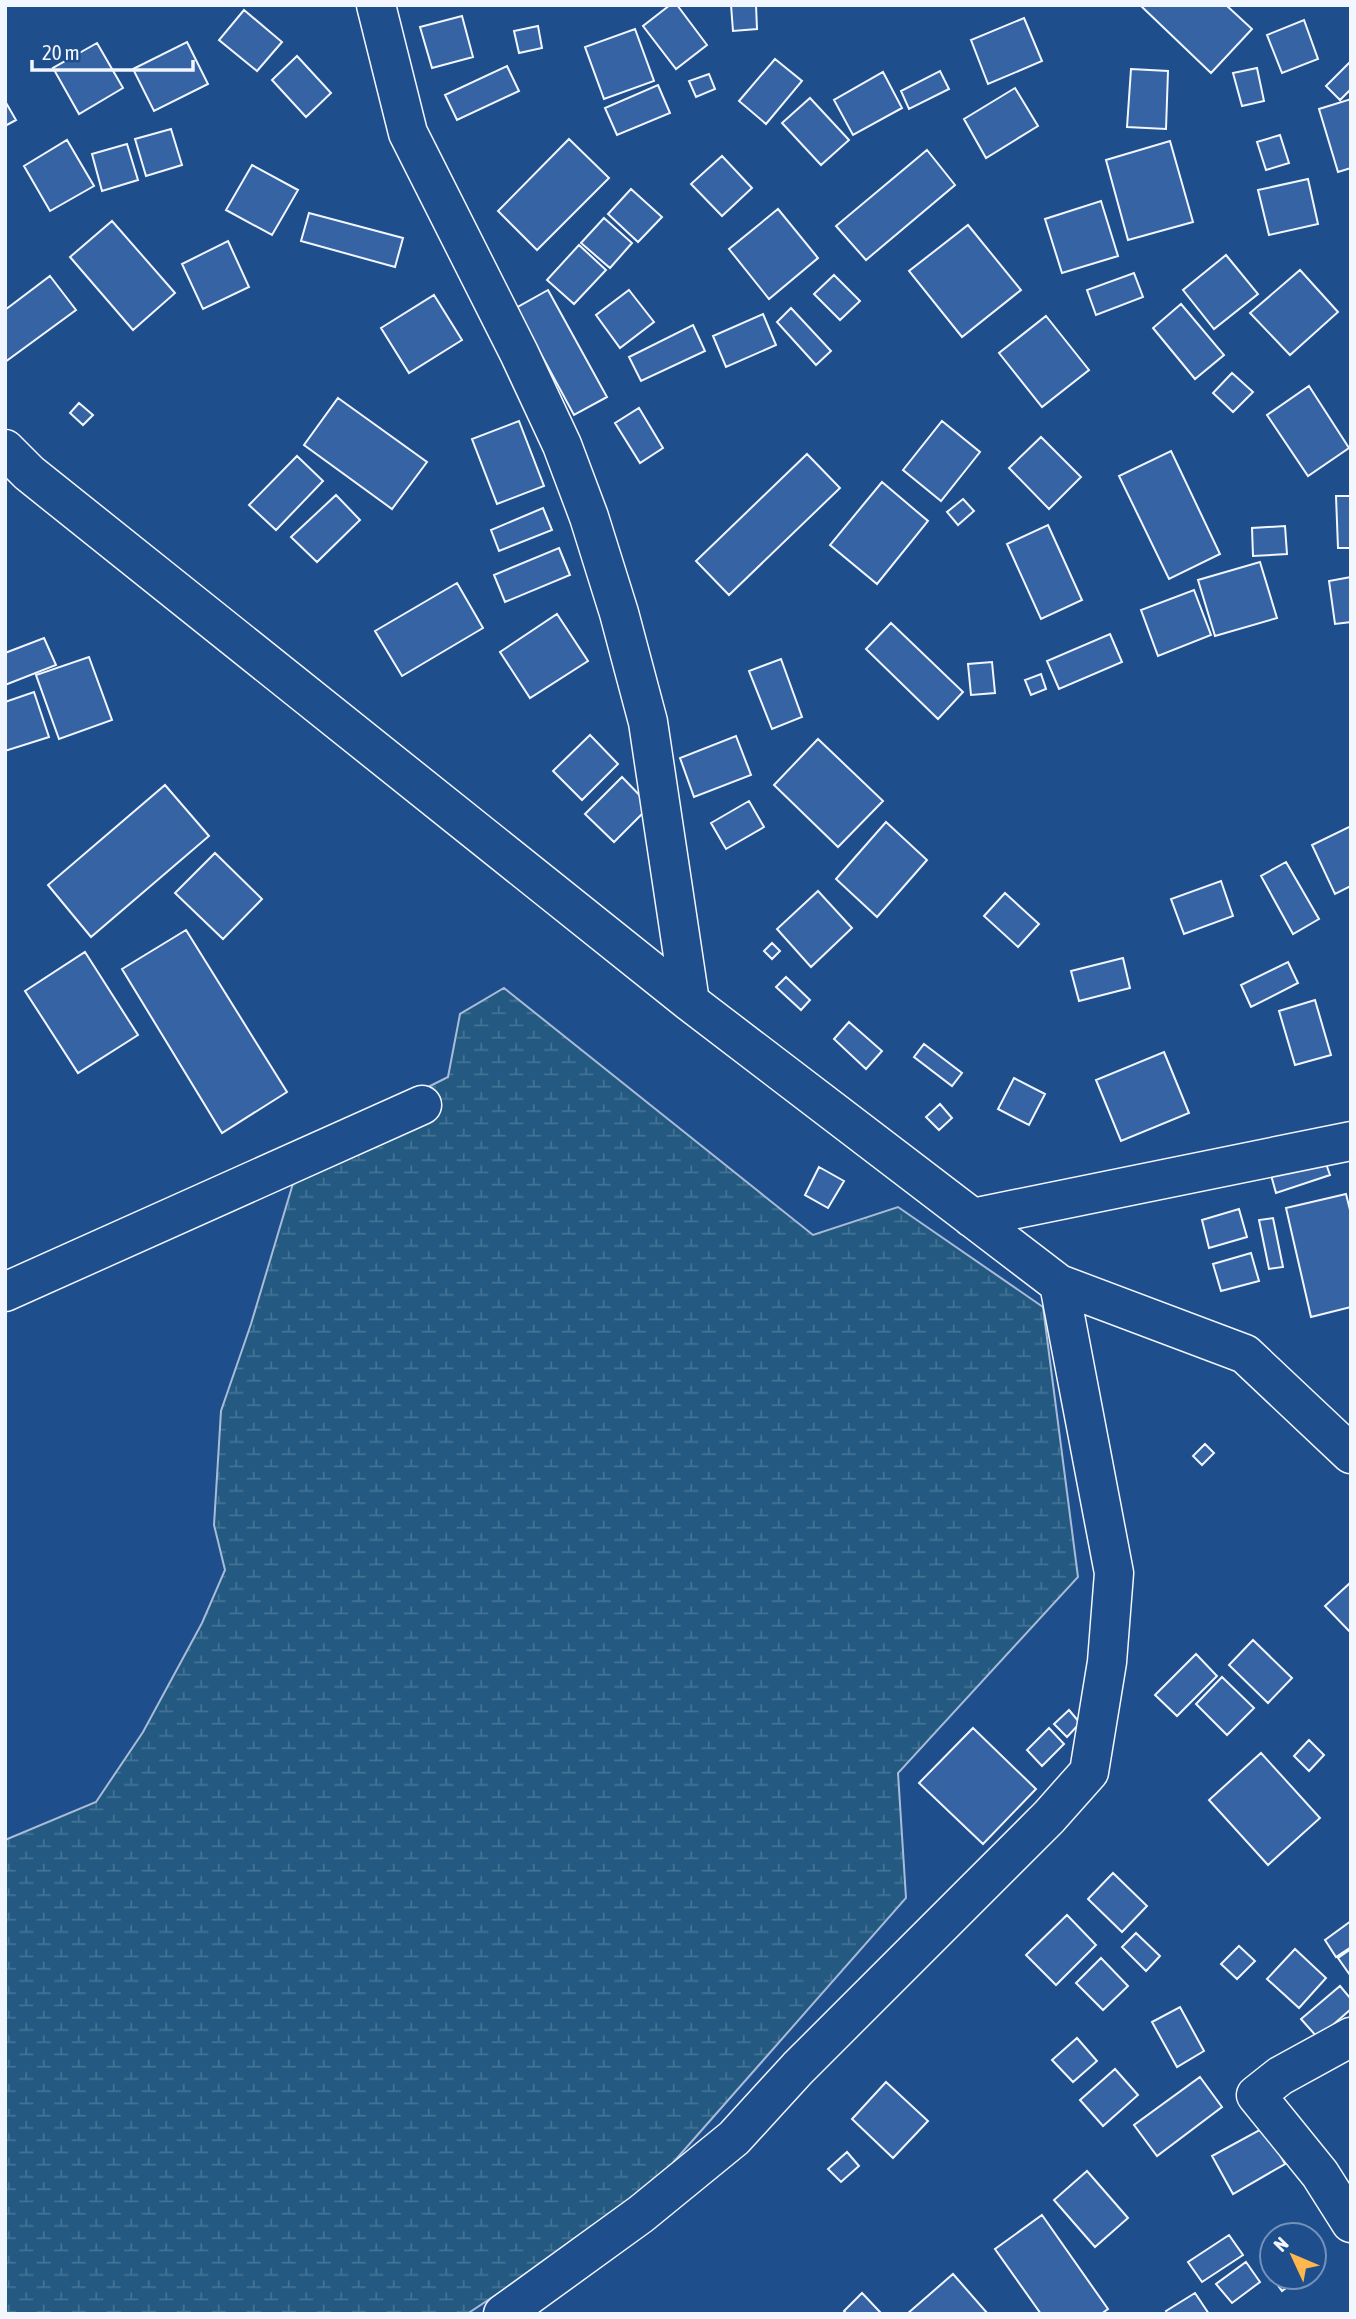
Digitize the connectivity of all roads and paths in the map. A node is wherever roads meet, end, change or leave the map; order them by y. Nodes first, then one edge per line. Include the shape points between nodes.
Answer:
1 (376, 5) edge
2 (5, 449) edge
3 (690, 1002) junction
4 (422, 1105) dead end
5 (1351, 1141) edge
6 (972, 1218) junction
7 (1059, 1284) junction
8 (5, 1292) edge
9 (1351, 1454) edge
10 (1351, 2037) edge
11 (1351, 2222) edge
12 (503, 2314) edge

1 - 3 street via 408,133 519,353 589,517 648,722
2 - 3 street via 29,473
3 - 6 street
4 - 8 street
5 - 6 street
6 - 7 street
7 - 9 street via 1245,1354
7 - 12 street via 1114,1573 1107,1662 1089,1772 734,2138 642,2214
10 - 11 street via 1280,2076 1256,2095 1320,2174

